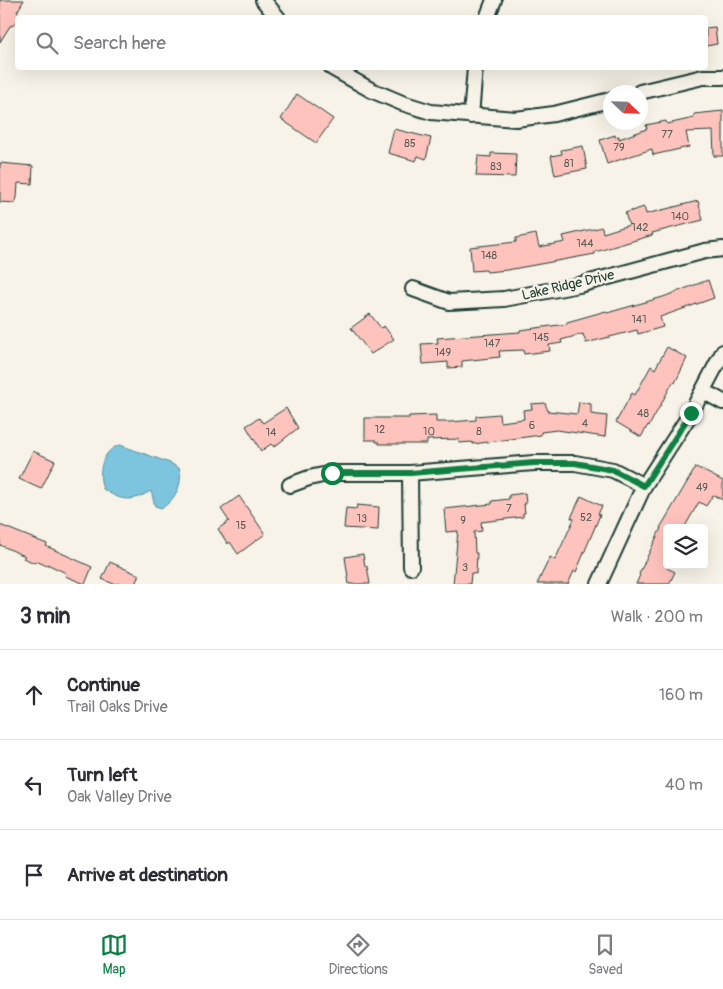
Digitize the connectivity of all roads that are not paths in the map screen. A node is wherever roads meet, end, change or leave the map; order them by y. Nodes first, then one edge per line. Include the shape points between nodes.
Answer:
1 (264, 0) edge
2 (494, 0) edge
3 (276, 15) edge
4 (488, 15) edge
5 (336, 70) edge
6 (475, 70) edge
7 (723, 77) edge
8 (648, 90) edge
9 (603, 102) edge
10 (471, 116) junction
11 (723, 250) edge
12 (413, 289) dead end
13 (723, 352) edge
14 (703, 391) junction
15 (723, 402) edge
16 (410, 473) junction
17 (290, 485) dead end
18 (644, 486) junction
19 (411, 567) dead end
20 (599, 584) edge

1 - 3 street
2 - 4 street
5 - 10 street via 402,103 431,112
6 - 10 street
7 - 8 street via 702,77
9 - 10 street via 516,119
11 - 12 street, Lake Ridge Drive via 706,251 580,285 504,299 449,302
13 - 14 street
14 - 15 street
14 - 18 street
16 - 17 street via 332,473
16 - 18 street via 575,463 613,470
16 - 19 street
18 - 20 street

